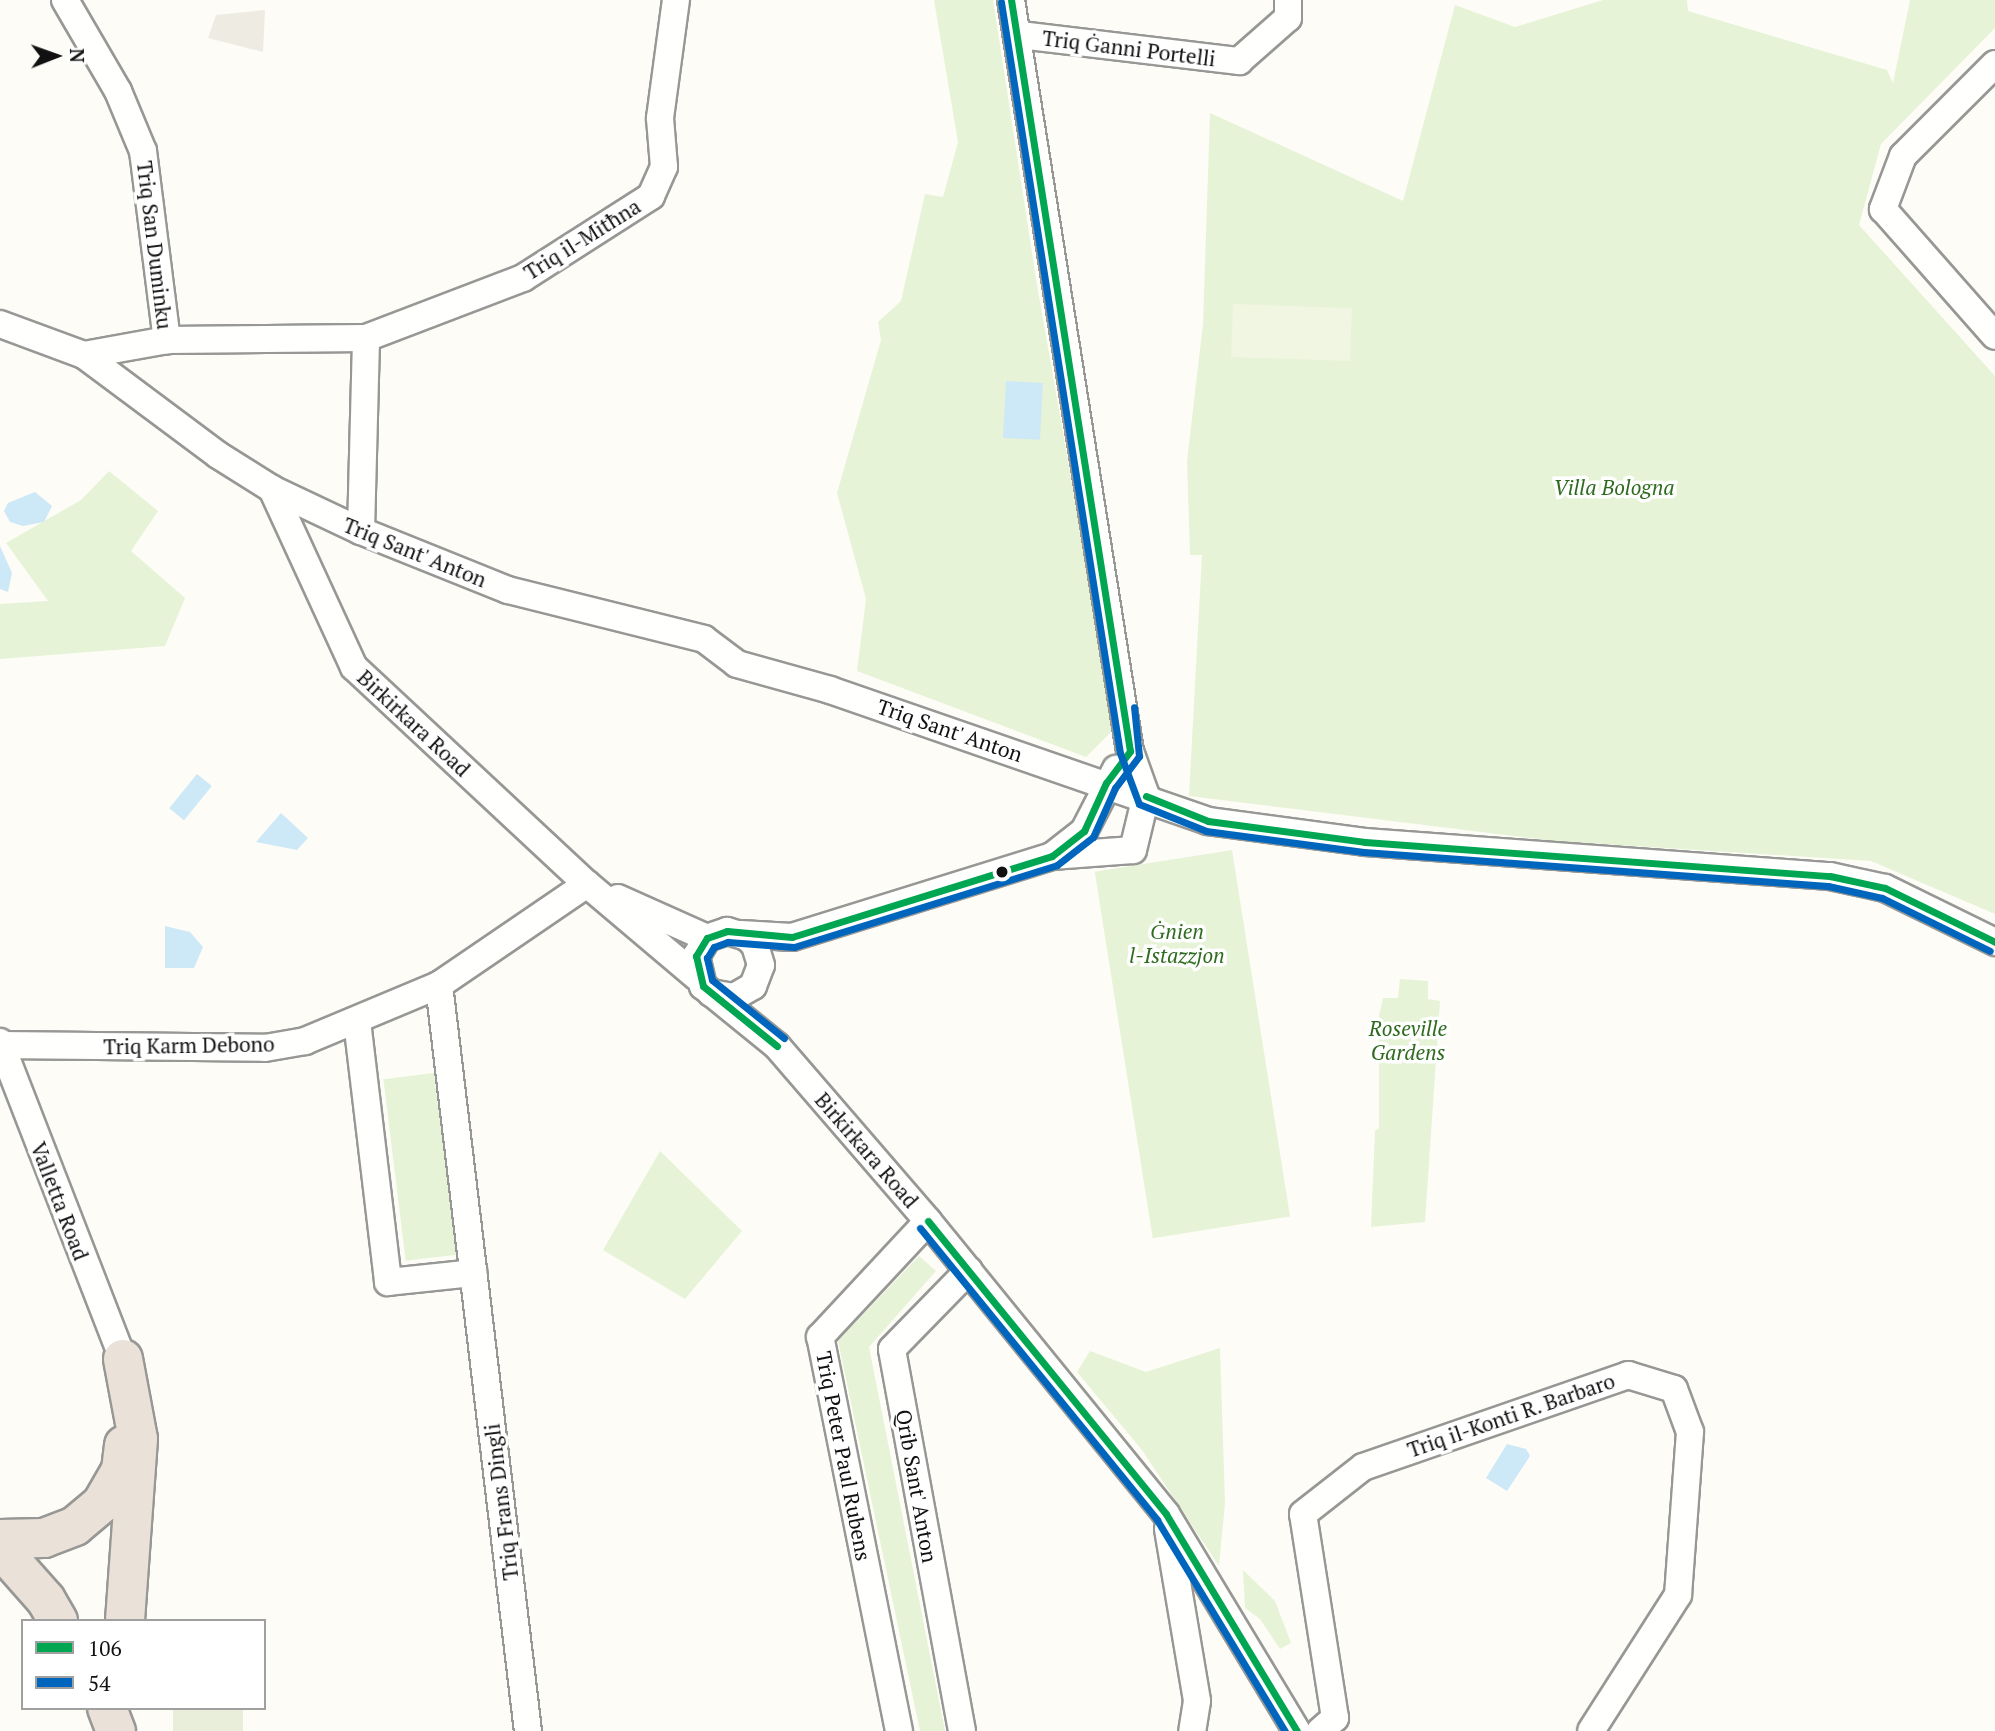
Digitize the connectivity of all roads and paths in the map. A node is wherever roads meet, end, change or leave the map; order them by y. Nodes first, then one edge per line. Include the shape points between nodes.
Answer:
1 (65, 0) edge
2 (676, 0) edge
3 (1011, 0) edge
4 (1288, 0) edge
5 (1020, 35) junction
6 (1995, 64) edge
7 (0, 324) edge
8 (1995, 336) edge
9 (366, 338) junction
10 (167, 340) junction
11 (83, 355) junction
12 (272, 489) junction
13 (361, 531) junction
14 (1130, 751) junction
15 (1105, 783) junction
16 (1146, 796) junction
17 (1052, 856) junction
18 (587, 884) junction
19 (741, 934) junction
20 (792, 937) junction
21 (707, 938) junction
22 (1995, 942) edge
23 (757, 976) junction
24 (439, 985) junction
25 (704, 985) junction
26 (357, 1021) junction
27 (1, 1044) edge
28 (777, 1046) junction
29 (928, 1222) junction
30 (969, 1270) junction
31 (474, 1273) junction
32 (123, 1359) junction
33 (1166, 1514) junction
34 (0, 1539) edge
35 (0, 1548) edge
36 (57, 1619) edge
37 (125, 1619) edge
38 (528, 1731) edge
39 (899, 1731) edge
40 (962, 1731) edge
41 (1192, 1731) edge
42 (1297, 1731) edge
43 (1320, 1731) edge
44 (1591, 1731) edge

1 - 10 street, Triq San Duminku via 118,91 143,151
2 - 9 street, Triq il-Mitħna via 660,118 664,167 651,196 523,278
3 - 5 street
4 - 5 street, Triq Ġanni Portelli via 1288,18 1239,61
5 - 14 street
6 - 8 street via 1903,156 1883,209
7 - 11 street
9 - 10 street, Triq il-Mitħna
9 - 13 street
10 - 11 street, Triq il-Mitħna
11 - 12 street, Triq Sant' Anton
12 - 13 street, Triq Sant' Anton
12 - 18 street, Birkirkara Road via 354,667
13 - 15 street, Triq Sant' Anton via 508,590 704,639 737,664
14 - 15 street
14 - 16 street
15 - 16 street, Triq Sant' Anton
15 - 17 street via 1084,831
16 - 17 street via 1133,850
16 - 22 street, Triq Sant' Anton via 1208,821 1366,842 1830,876 1885,888
17 - 20 street
18 - 21 street, Birkirkara Road
18 - 24 street, Triq Karm Debono
18 - 25 street, Birkirkara Road
19 - 20 street
19 - 21 street via 727,931
19 - 23 street, Birkirkara Road via 755,945
20 - 23 street
21 - 25 street via 696,956
23 - 25 street via 734,997
23 - 28 street, Birkirkara Road
24 - 26 street, Triq Karm Debono
24 - 31 street, Triq Frans Dingli
25 - 28 street, Birkirkara Road
26 - 27 street, Triq Karm Debono via 305,1041 265,1048
26 - 31 street via 388,1282
27 - 32 street, Valletta Road
28 - 29 street, Birkirkara Road
29 - 30 street, Birkirkara Road
29 - 39 street, Triq Peter Paul Rubens via 820,1337
30 - 33 street, Birkirkara Road
30 - 40 street, Qrib Sant' Anton via 892,1349
31 - 38 street, Triq Frans Dingli
32 - 34 highway via 126,1431 121,1469 102,1503 75,1526 44,1538
32 - 37 highway via 138,1439
33 - 41 street via 1197,1701
33 - 42 street, Birkirkara Road
35 - 36 highway
43 - 44 street, Triq il-Konti R. Barbaro via 1335,1718 1303,1514 1363,1467 1628,1375 1674,1389 1690,1433 1678,1595

